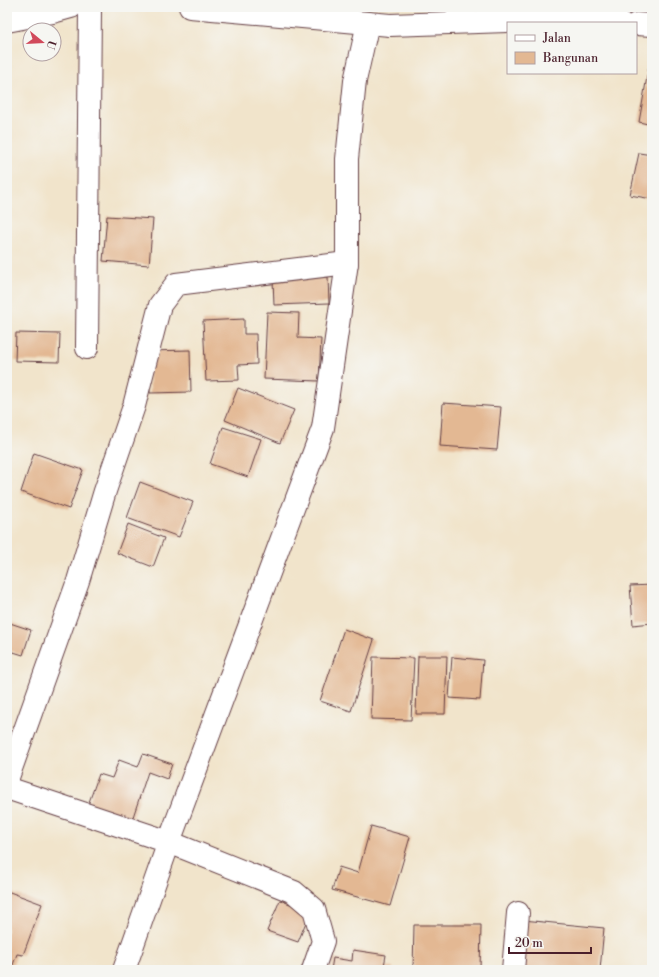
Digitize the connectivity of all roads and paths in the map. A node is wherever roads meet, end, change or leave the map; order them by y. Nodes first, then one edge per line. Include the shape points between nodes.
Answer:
1 (71, 7) edge
2 (90, 7) edge
3 (190, 7) edge
4 (37, 11) edge
5 (318, 13) edge
6 (466, 15) edge
7 (7, 21) edge
8 (607, 22) edge
9 (368, 23) junction
10 (637, 24) edge
11 (652, 25) edge
12 (347, 263) junction
13 (88, 348) dead end
14 (7, 780) edge
15 (7, 788) edge
16 (169, 842) junction
17 (518, 913) dead end
18 (124, 970) edge
19 (313, 970) edge
20 (513, 970) edge

1 - 4 street
2 - 13 street
3 - 5 street
4 - 7 street
5 - 9 street
6 - 8 street
6 - 9 street via 390,25
9 - 12 street via 355,81 348,151
10 - 11 street
12 - 14 street via 176,284 160,305 134,406 78,580
12 - 16 street via 323,428
15 - 16 street
16 - 18 street
16 - 19 street via 294,892 314,909 323,941
17 - 20 street

